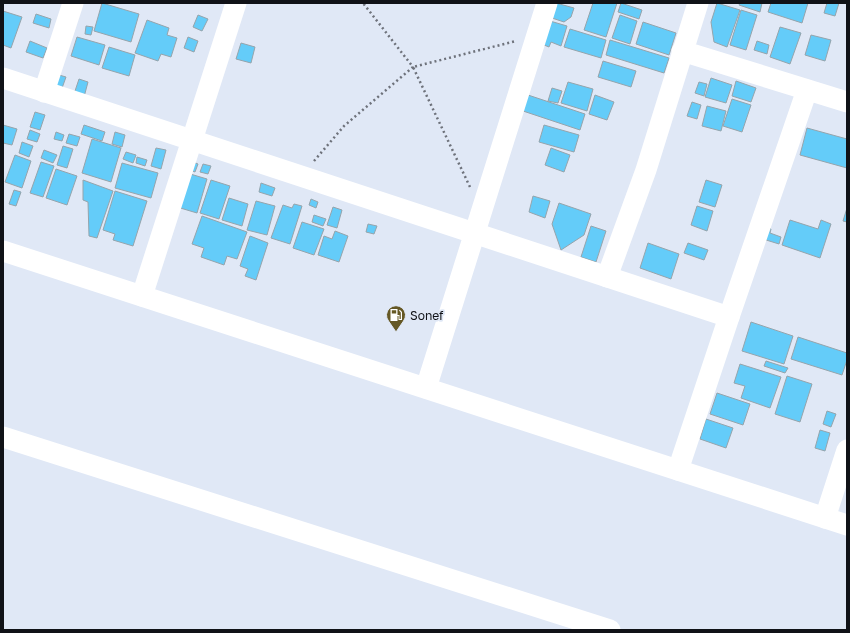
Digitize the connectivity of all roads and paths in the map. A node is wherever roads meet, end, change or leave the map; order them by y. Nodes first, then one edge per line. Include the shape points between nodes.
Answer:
1 (73, 3) edge
2 (236, 3) edge
3 (363, 3) edge
4 (698, 3) edge
5 (544, 4) edge
6 (536, 36) junction
7 (682, 51) junction
8 (413, 68) junction
9 (3, 78) edge
10 (807, 90) junction
11 (44, 92) junction
12 (847, 102) edge
13 (192, 140) junction
14 (301, 176) junction
15 (481, 211) junction
16 (475, 234) junction
17 (3, 251) edge
18 (607, 277) junction
19 (142, 296) junction
20 (729, 317) junction
21 (426, 388) junction
22 (3, 437) edge
23 (847, 450) edge
24 (678, 470) junction
25 (825, 518) junction
26 (847, 525) edge
27 (610, 630) edge

1 - 11 street
2 - 13 street
3 - 8 path
4 - 7 street
5 - 6 street
6 - 8 path
6 - 15 street
7 - 10 street
7 - 18 street via 646,170
8 - 14 path via 344,126
8 - 15 path
9 - 11 street
10 - 12 street
10 - 20 street
11 - 13 street
13 - 14 street
13 - 19 street
14 - 16 street
15 - 16 street
16 - 18 street
16 - 21 street
17 - 19 street
18 - 20 street
19 - 21 street
20 - 24 street
21 - 24 street
22 - 27 street
23 - 25 street
24 - 25 street
25 - 26 street

